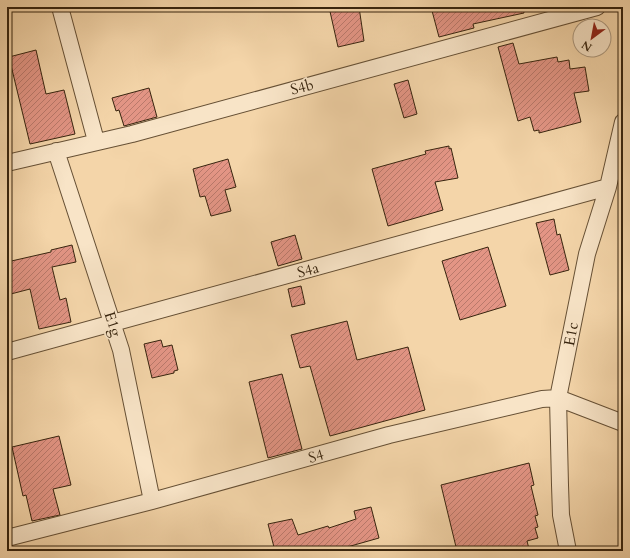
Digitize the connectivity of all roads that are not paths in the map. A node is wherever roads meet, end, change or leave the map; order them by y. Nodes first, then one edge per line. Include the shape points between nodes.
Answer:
1 (60, 7) edge
2 (597, 7) edge
3 (623, 122) edge
4 (96, 141) junction
5 (56, 151) junction
6 (7, 163) edge
7 (608, 187) junction
8 (113, 324) junction
9 (7, 352) edge
10 (558, 398) junction
11 (623, 423) edge
12 (152, 501) junction
13 (7, 538) edge
14 (568, 551) edge

1 - 4 street
2 - 4 street, S4b via 132,134
3 - 7 street, E1c
4 - 5 street, S4b
5 - 6 street, S4b
5 - 8 street, E1g
7 - 8 street, S4a
7 - 10 street, E1c via 587,254
8 - 9 street, S4a
8 - 12 street, E1g via 121,350
10 - 11 street, S4
10 - 12 street, S4 via 542,399 389,435
10 - 14 street, E1c via 560,485
12 - 13 street, S4

